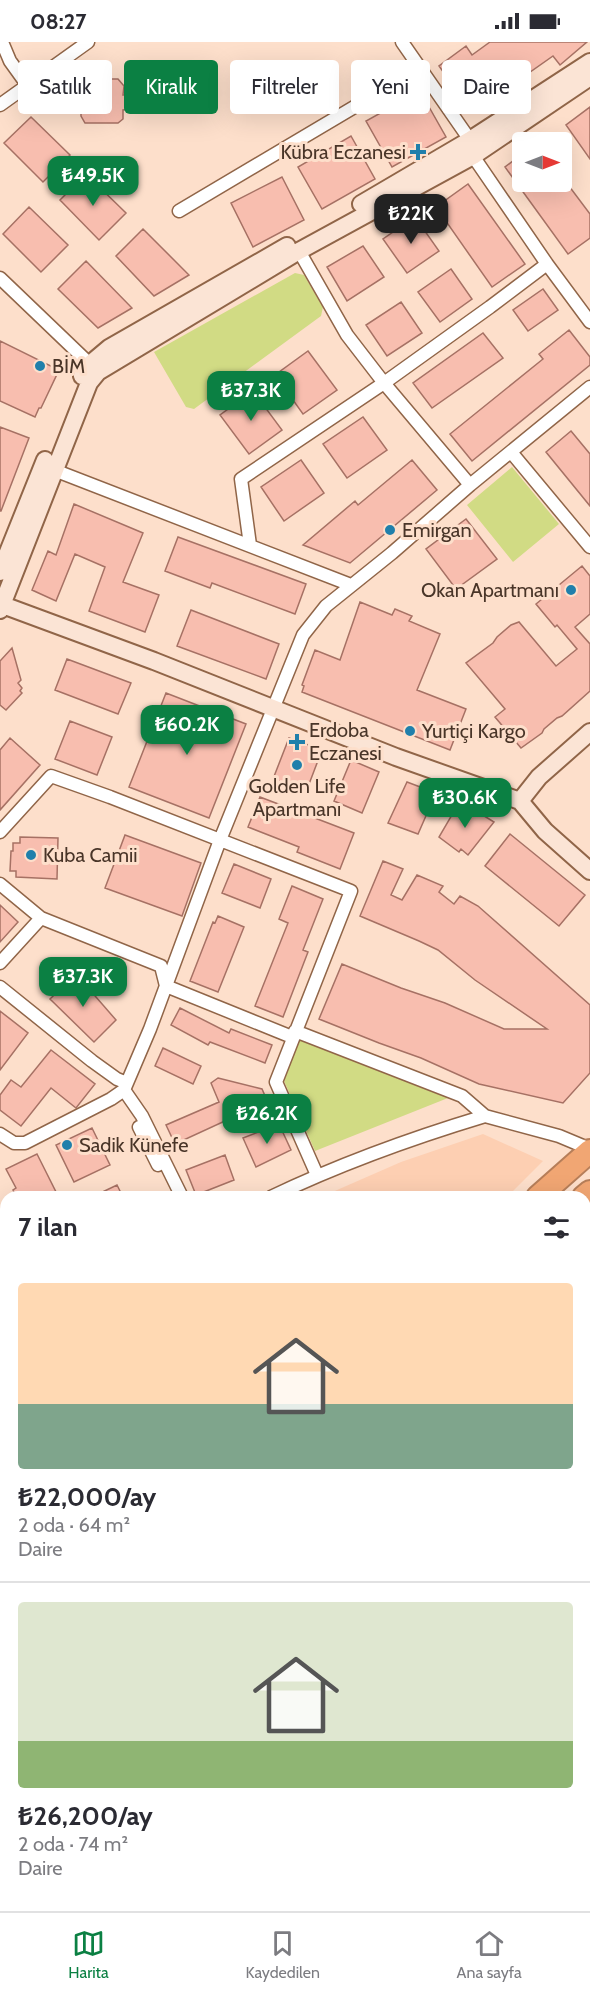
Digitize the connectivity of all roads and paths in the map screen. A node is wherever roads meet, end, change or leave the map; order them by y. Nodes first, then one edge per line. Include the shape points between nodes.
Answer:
1 (2, 42) edge
2 (88, 42) edge
3 (402, 42) edge
4 (64, 60) edge
5 (414, 60) edge
6 (590, 62) edge
7 (18, 73) edge
8 (590, 77) edge
9 (430, 84) edge
10 (18, 93) edge
11 (0, 105) edge
12 (351, 109) edge
13 (471, 148) junction
14 (179, 211) dead end
15 (299, 251) junction
16 (547, 264) junction
17 (0, 278) edge
18 (590, 321) edge
19 (94, 368) junction
20 (384, 382) junction
21 (590, 387) edge
22 (512, 452) junction
23 (54, 470) junction
24 (470, 485) junction
25 (250, 545) junction
26 (590, 547) edge
27 (0, 572) edge
28 (351, 585) junction
29 (1, 606) edge
30 (274, 709) junction
31 (590, 732) edge
32 (520, 801) junction
33 (0, 832) edge
34 (220, 840) junction
35 (590, 871) edge
36 (0, 884) edge
37 (41, 918) junction
38 (0, 963) edge
39 (166, 986) junction
40 (0, 987) edge
41 (294, 1034) junction
42 (125, 1086) junction
43 (485, 1116) junction
44 (0, 1134) edge
45 (590, 1150) edge
46 (317, 1175) junction
47 (170, 1191) edge
48 (179, 1191) edge
49 (284, 1191) edge
50 (545, 1191) edge

1 - 7 street
2 - 4 street
3 - 5 street
6 - 13 main road
8 - 13 main road
9 - 13 street
10 - 11 street
12 - 14 street
13 - 15 main road
13 - 16 street
13 - 19 main road via 135,332 109,348
15 - 19 main road
15 - 20 street via 347,335
16 - 18 street
16 - 20 street
17 - 19 street
19 - 23 main road
19 - 27 main road via 78,382
20 - 24 street
20 - 25 street via 241,479
21 - 22 street
22 - 24 street
22 - 26 street
23 - 25 street
23 - 29 main road
24 - 28 street
25 - 28 street
28 - 30 street via 326,606 303,635
29 - 30 main road
30 - 32 main road via 396,758
30 - 34 street
31 - 32 main road via 539,777
32 - 35 main road via 545,831
33 - 34 street via 51,776
34 - 39 street
34 - 41 street via 351,891
36 - 37 street
37 - 38 street
37 - 39 street via 161,966
39 - 41 street
39 - 42 street
40 - 42 street
41 - 43 street via 462,1096
41 - 46 street via 276,1082
42 - 44 street via 111,1099 25,1143 14,1143
42 - 47 street via 147,1145
42 - 48 street
43 - 45 street via 559,1136
43 - 46 street
45 - 50 highway
46 - 49 street

